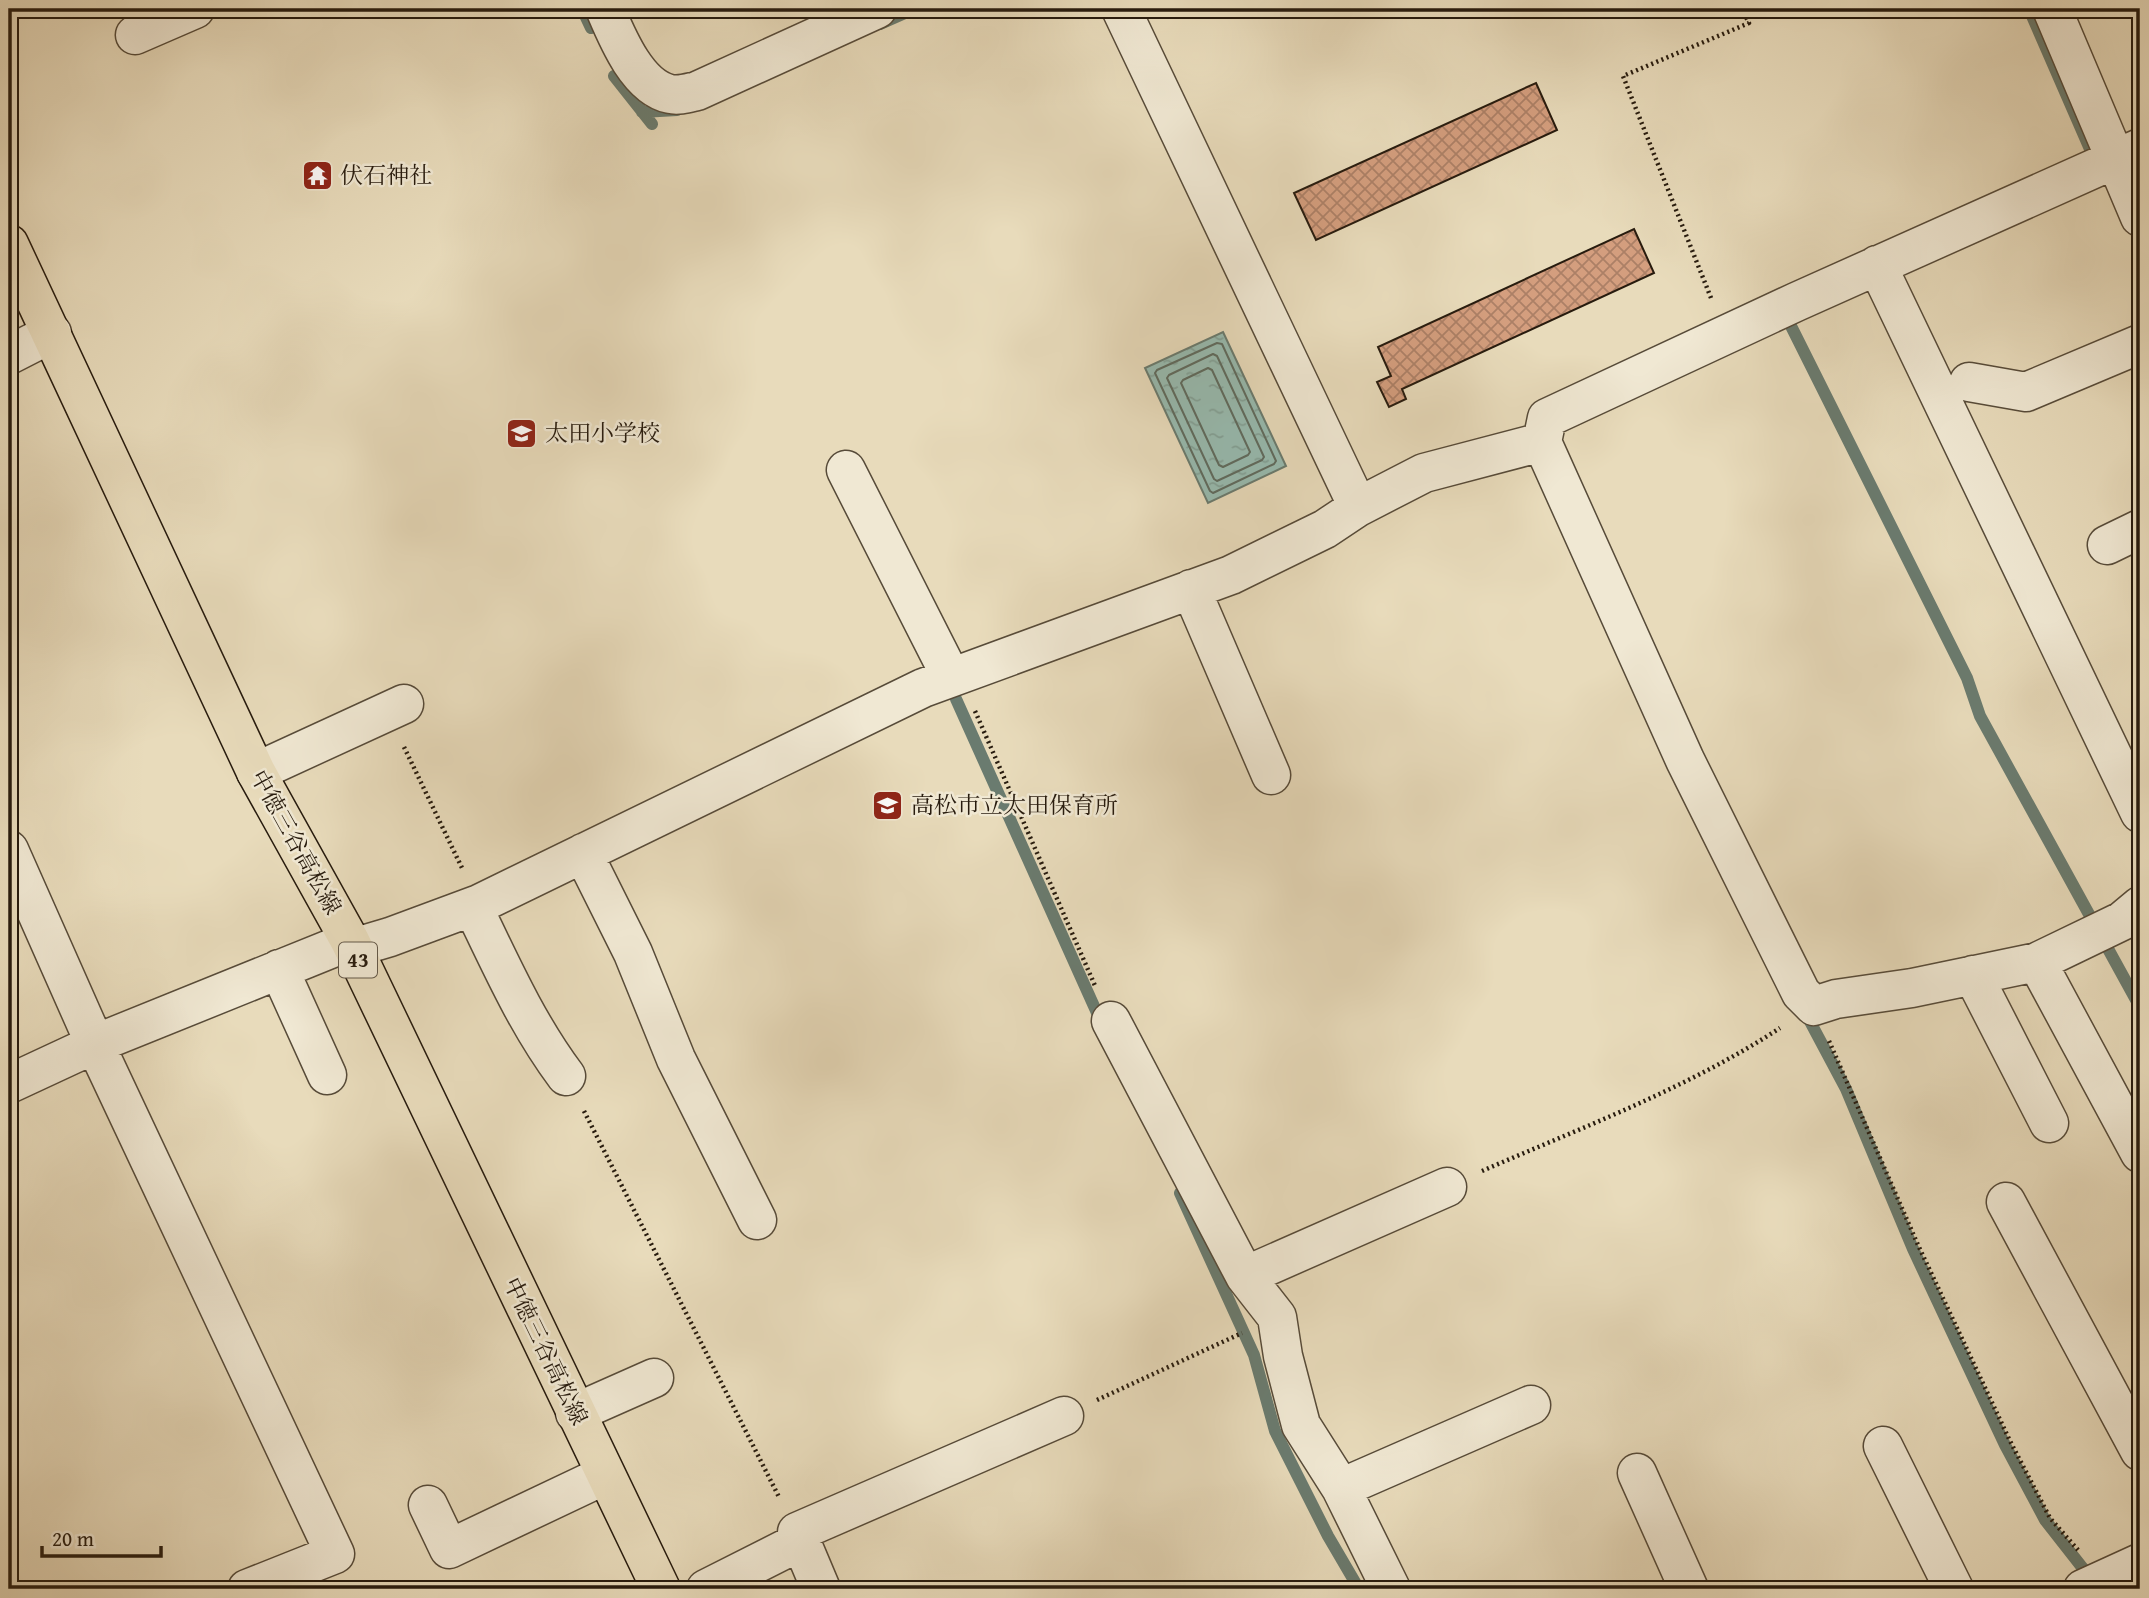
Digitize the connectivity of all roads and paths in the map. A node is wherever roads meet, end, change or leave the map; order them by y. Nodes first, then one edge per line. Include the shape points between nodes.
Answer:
1 (605, 9) edge
2 (877, 9) edge
3 (1121, 9) edge
4 (1742, 9) edge
5 (2052, 9) edge
6 (2127, 154) edge
7 (2140, 217) edge
8 (9, 244) edge
9 (1877, 265) junction
10 (52, 333) junction
11 (1726, 335) junction
12 (2140, 344) edge
13 (9, 355) edge
14 (1969, 382) dead end
15 (1542, 442) junction
16 (846, 470) dead end
17 (1358, 507) junction
18 (1191, 589) junction
19 (955, 676) junction
20 (396, 708) joint
21 (256, 772) junction
22 (1270, 775) dead end
23 (2140, 813) edge
24 (9, 850) edge
25 (583, 853) junction
26 (476, 905) junction
27 (2140, 906) edge
28 (351, 944) junction
29 (2037, 962) junction
30 (279, 969) junction
31 (1973, 975) junction
32 (1814, 1006) junction
33 (1111, 1021) joint
34 (95, 1044) junction
35 (327, 1075) dead end
36 (566, 1076) joint
37 (9, 1084) edge
38 (2049, 1123) dead end
39 (2140, 1153) edge
40 (1447, 1187) joint
41 (2006, 1202) dead end
42 (757, 1220) dead end
43 (1245, 1276) junction
44 (1277, 1317) junction
45 (654, 1378) dead end
46 (1531, 1405) dead end
47 (575, 1413) junction
48 (1063, 1416) joint
49 (1883, 1446) dead end
50 (2140, 1451) edge
51 (1637, 1473) dead end
52 (605, 1475) junction
53 (1341, 1488) junction
54 (428, 1505) dead end
55 (799, 1536) junction
56 (2115, 1579) edge
57 (247, 1589) edge
58 (661, 1589) edge
59 (706, 1589) edge
60 (821, 1589) edge
61 (1391, 1589) edge
62 (1689, 1589) edge
63 (1954, 1589) edge

1 - 2 street via 643,79 674,105 682,94
3 - 17 street
4 - 11 path via 1749,23 1623,76
5 - 6 street
6 - 7 street
6 - 9 street
8 - 10 main road, 中徳三谷高松線 / 43
9 - 11 street
9 - 23 street
10 - 13 street
10 - 21 main road, 中徳三谷高松線 / 43
11 - 15 street via 1547,418
12 - 14 street via 2026,392
15 - 17 street via 1424,474
15 - 32 street via 1685,760 1801,993
16 - 19 street
17 - 18 street via 1254,564
18 - 19 street
18 - 22 street
19 - 25 street
19 - 33 path
20 - 21 street
20 - 26 path
21 - 28 main road, 中徳三谷高松線 / 43
24 - 34 street
25 - 26 street
25 - 42 street via 633,953 676,1059
26 - 28 street via 390,937
26 - 36 street via 523,1009
27 - 29 street via 2122,921
28 - 30 street
28 - 47 main road, 中徳三谷高松線 / 43
29 - 31 street
29 - 39 street
30 - 34 street
30 - 35 street
31 - 32 street
31 - 38 street
32 - 40 path via 1749,1048 1661,1093
32 - 56 path via 1918,1245 2050,1518
33 - 43 street
34 - 37 street
34 - 57 street via 335,1554
36 - 55 path
40 - 43 street
41 - 50 street
43 - 44 street
44 - 48 path
44 - 53 street via 1301,1424
45 - 47 street
46 - 53 street
47 - 52 main road, 中徳三谷高松線 / 43
48 - 55 street
49 - 63 street
51 - 62 street
52 - 54 street via 449,1549
52 - 58 main road, 中徳三谷高松線 / 43
53 - 61 street
55 - 59 street
55 - 60 street

